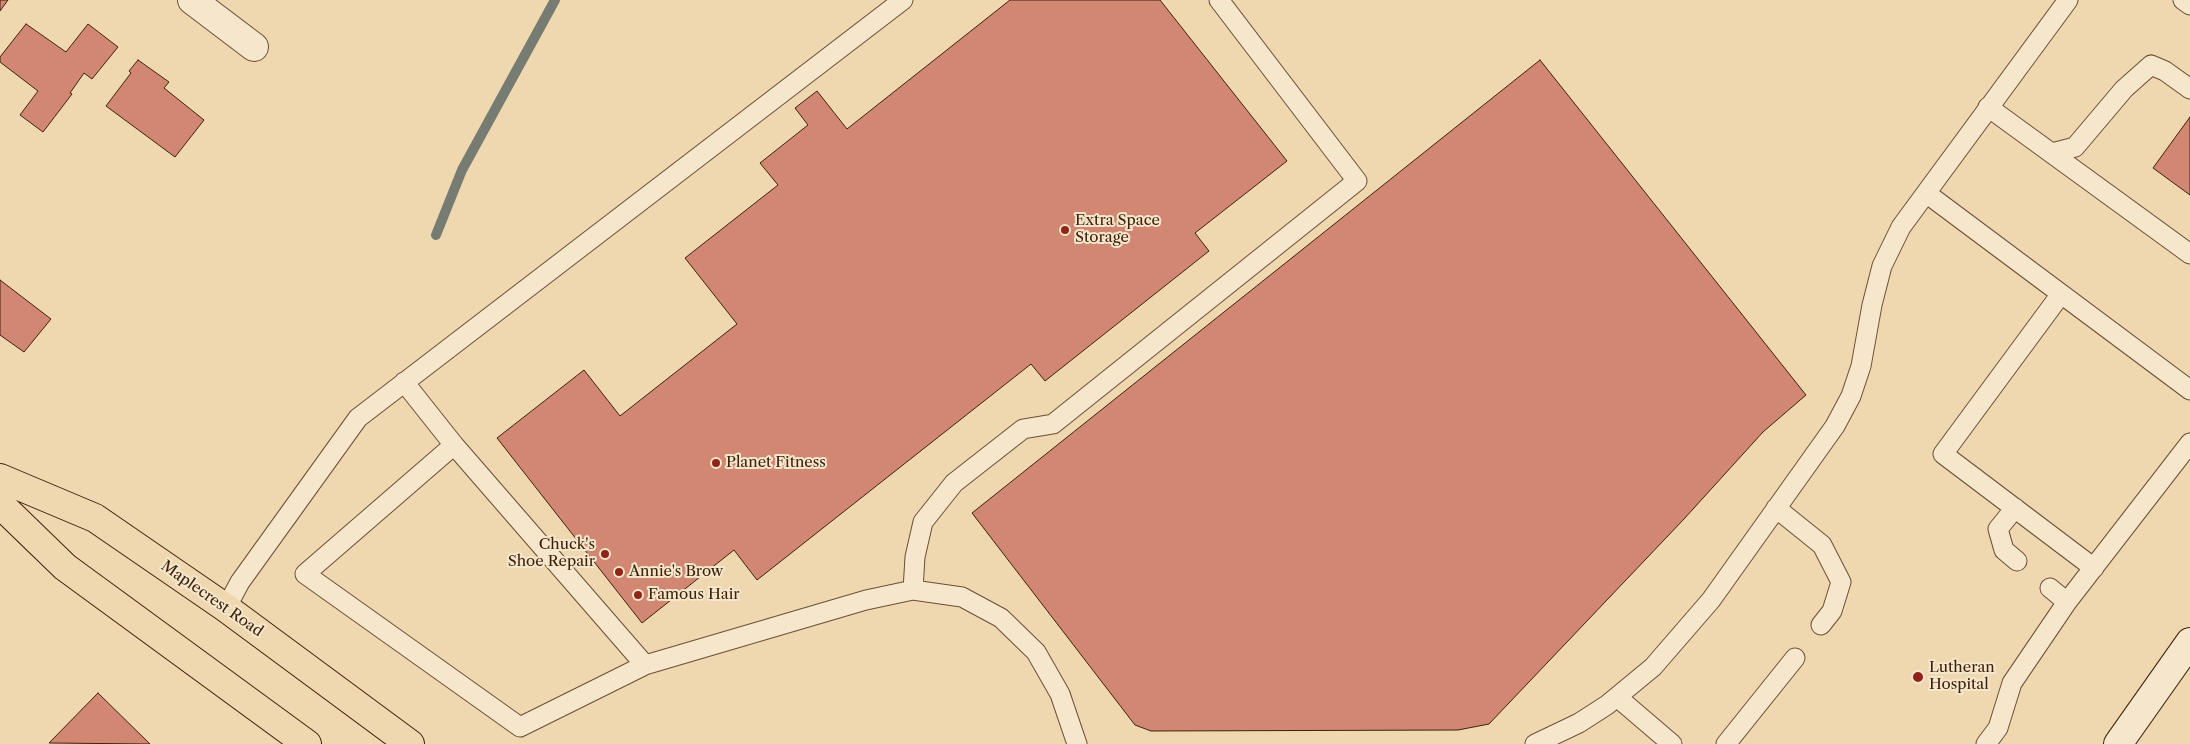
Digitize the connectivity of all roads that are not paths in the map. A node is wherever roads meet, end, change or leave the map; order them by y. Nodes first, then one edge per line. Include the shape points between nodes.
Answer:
1 (192, 0) edge
2 (903, 0) edge
3 (1219, 0) edge
4 (2068, 0) edge
5 (2183, 0) edge
6 (2190, 5) edge
7 (254, 47) dead end
8 (2190, 89) edge
9 (1988, 107) junction
10 (2052, 154) junction
11 (1926, 193) junction
12 (2190, 254) edge
13 (2061, 294) junction
14 (404, 382) junction
15 (2190, 390) edge
16 (2190, 443) edge
17 (454, 445) junction
18 (0, 478) edge
19 (0, 504) edge
20 (1776, 508) junction
21 (2015, 508) junction
22 (2017, 561) dead end
23 (2094, 568) junction
24 (2050, 588) dead end
25 (913, 590) junction
26 (2067, 602) junction
27 (226, 608) junction
28 (1821, 625) dead end
29 (2190, 642) edge
30 (1795, 658) dead end
31 (645, 665) junction
32 (1617, 697) junction
33 (307, 744) edge
34 (410, 744) edge
35 (1077, 744) edge
36 (1536, 744) edge
37 (1672, 744) edge
38 (1726, 744) edge
39 (1986, 744) edge
40 (2118, 744) edge

1 - 7 main road
2 - 14 lane
3 - 25 lane via 1357,181 1053,424 1023,429 954,483 923,522 915,557
4 - 9 lane
5 - 6 lane
8 - 10 lane via 2151,65 2124,88 2075,146
9 - 10 lane
9 - 11 lane
10 - 12 lane
11 - 13 lane
11 - 20 lane via 1901,227 1882,266 1861,366 1851,396 1836,426
13 - 15 lane
13 - 21 lane via 1942,454
14 - 17 lane
14 - 27 lane via 358,418 240,582
16 - 23 lane
17 - 31 lane
17 - 31 lane via 305,574 520,727
18 - 27 main road, Maplecrest Road via 96,518
19 - 33 main road via 65,567
20 - 28 lane via 1822,545 1841,582 1832,611
20 - 32 lane via 1686,631 1653,667
21 - 22 lane via 1998,530 2004,550
21 - 23 lane
23 - 26 lane
24 - 26 lane
25 - 31 lane via 866,600
25 - 35 lane via 962,597 1001,618 1036,652 1060,694
26 - 39 lane via 2012,683 1998,728
27 - 34 main road, Maplecrest Road
29 - 40 main road
30 - 38 lane
32 - 36 lane via 1579,723
32 - 37 lane

